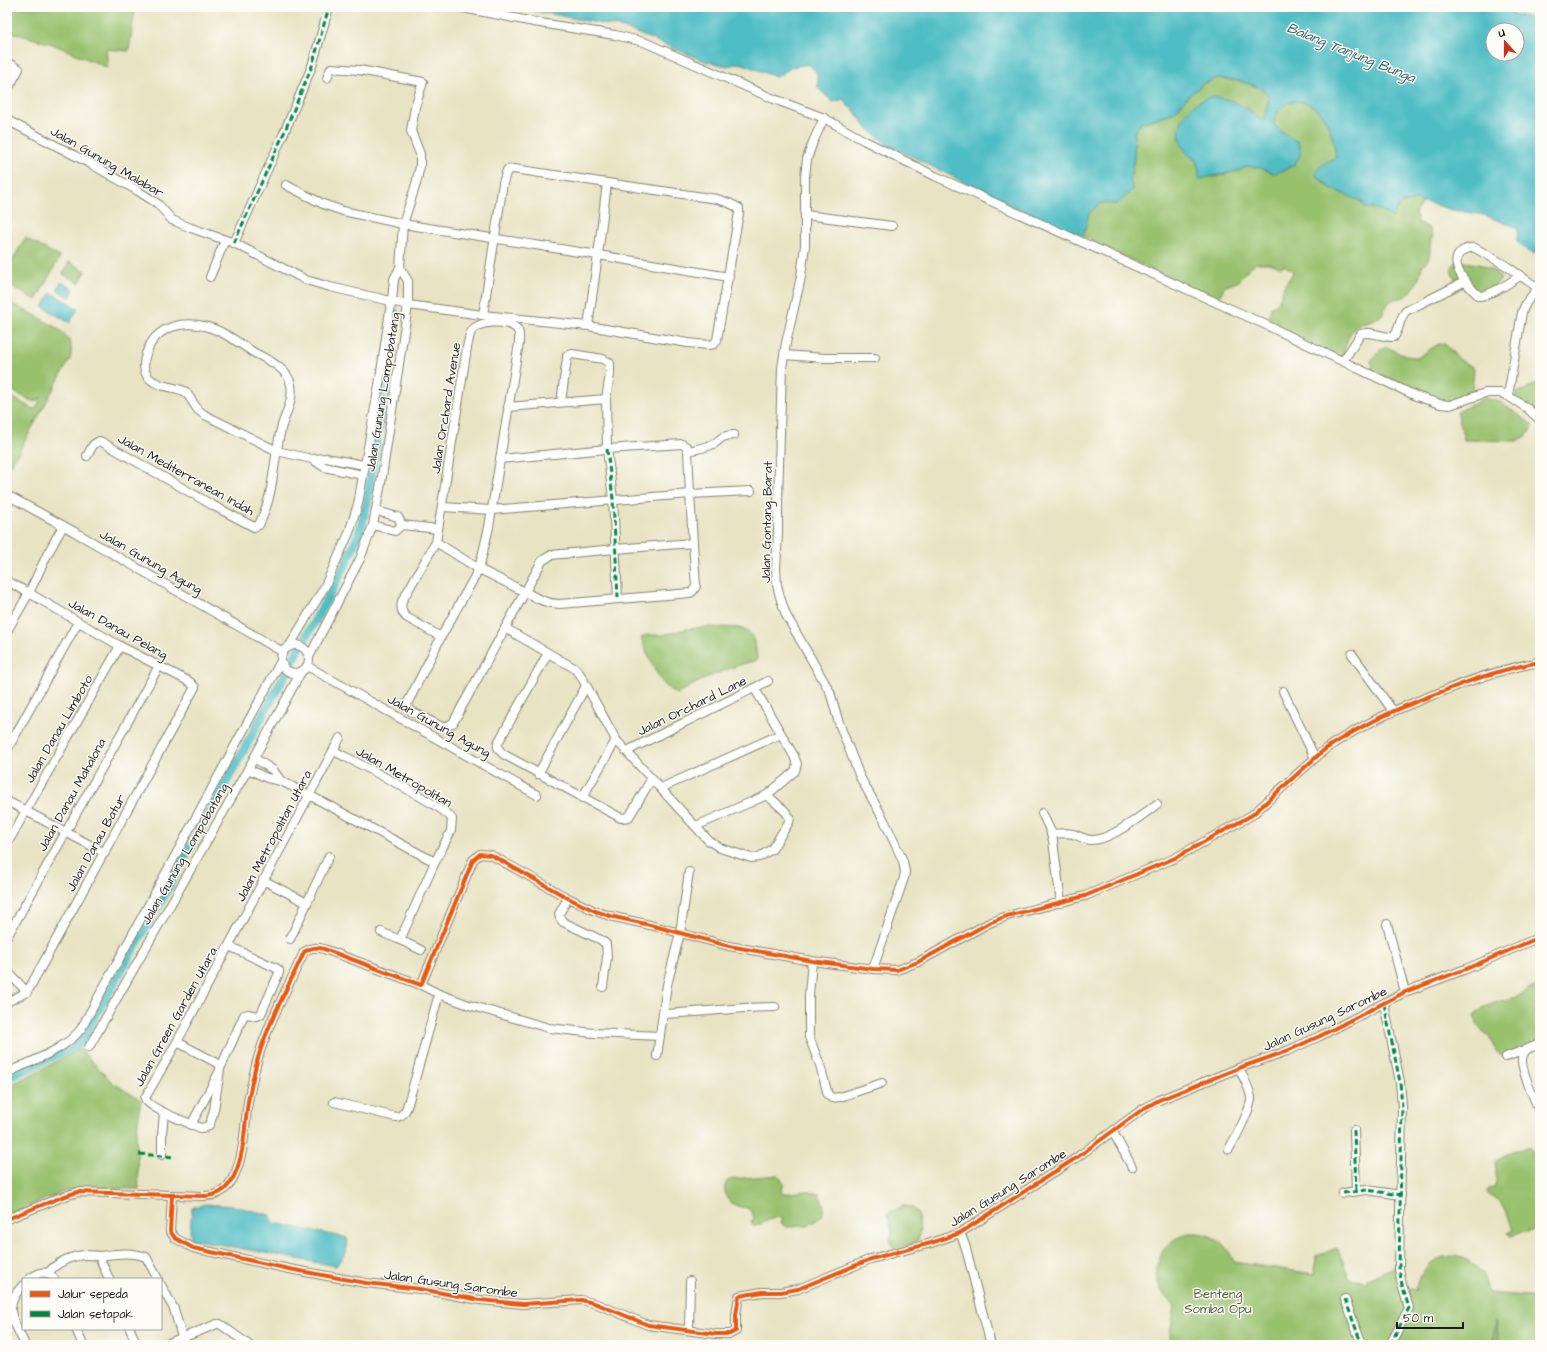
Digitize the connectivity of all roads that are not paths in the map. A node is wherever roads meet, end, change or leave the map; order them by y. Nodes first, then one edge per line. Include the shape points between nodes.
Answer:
1 (329, 7) edge
2 (458, 7) edge
3 (7, 62) edge
4 (328, 78) dead end
5 (7, 91) edge
6 (824, 118) junction
7 (7, 120) edge
8 (607, 183) junction
9 (286, 185) dead end
10 (806, 215) junction
11 (403, 224) junction
12 (892, 226) dead end
13 (493, 239) junction
14 (225, 240) junction
15 (234, 243) junction
16 (598, 255) junction
17 (400, 268) junction
18 (1520, 276) junction
19 (729, 277) junction
20 (210, 278) dead end
21 (1466, 281) junction
22 (1539, 289) edge
23 (392, 301) junction
24 (408, 305) junction
25 (483, 315) junction
26 (588, 326) junction
27 (784, 355) junction
28 (875, 358) dead end
29 (1343, 361) junction
30 (1508, 396) junction
31 (606, 398) junction
32 (561, 402) junction
33 (508, 407) junction
34 (1540, 420) edge
35 (734, 435) dead end
36 (607, 449) junction
37 (277, 451) junction
38 (688, 451) junction
39 (87, 456) dead end
40 (312, 459) junction
41 (500, 459) junction
42 (364, 465) junction
43 (363, 475) junction
44 (751, 491) dead end
45 (7, 494) edge
46 (690, 494) junction
47 (613, 499) junction
48 (442, 507) junction
49 (492, 510) junction
50 (376, 511) junction
51 (373, 525) junction
52 (402, 525) junction
53 (63, 526) junction
54 (438, 529) junction
55 (436, 542) junction
56 (693, 543) junction
57 (615, 549) junction
58 (479, 569) junction
59 (7, 581) edge
60 (526, 592) junction
61 (29, 593) junction
62 (618, 598) junction
63 (78, 622) junction
64 (505, 628) junction
65 (7, 631) edge
66 (441, 637) junction
67 (120, 646) junction
68 (548, 653) junction
69 (286, 654) junction
70 (1352, 654) dead end
71 (1540, 662) edge
72 (304, 664) junction
73 (158, 666) junction
74 (768, 681) dead end
75 (195, 686) joint
76 (586, 686) junction
77 (755, 688) junction
78 (1283, 691) dead end
79 (1393, 711) junction
80 (781, 734) junction
81 (340, 738) dead end
82 (616, 740) junction
83 (7, 750) edge
84 (334, 751) junction
85 (627, 751) junction
86 (254, 758) junction
87 (1315, 758) junction
88 (248, 768) junction
89 (538, 774) junction
90 (652, 778) junction
91 (281, 781) junction
92 (661, 788) junction
93 (309, 795) junction
94 (537, 795) dead end
95 (767, 795) junction
96 (582, 798) junction
97 (7, 801) edge
98 (1157, 804) dead end
99 (25, 811) junction
100 (1042, 813) dead end
101 (696, 826) junction
102 (66, 832) junction
103 (1051, 834) junction
104 (7, 844) edge
105 (105, 853) junction
106 (330, 856) dead end
107 (434, 862) junction
108 (689, 872) dead end
109 (263, 880) junction
110 (568, 898) junction
111 (307, 903) junction
112 (1061, 903) junction
113 (1387, 924) dead end
114 (381, 932) dead end
115 (680, 933) junction
116 (7, 937) edge
117 (1540, 937) edge
118 (290, 939) dead end
119 (400, 940) junction
120 (229, 946) junction
121 (421, 950) dead end
122 (812, 961) junction
123 (873, 969) junction
124 (7, 971) edge
125 (421, 985) junction
126 (602, 987) dead end
127 (26, 992) junction
128 (1405, 992) junction
129 (438, 994) junction
130 (7, 1002) edge
131 (1384, 1004) junction
132 (775, 1007) dead end
133 (663, 1014) junction
134 (660, 1036) junction
135 (177, 1042) junction
136 (1540, 1044) edge
137 (89, 1047) dead end
138 (1526, 1050) junction
139 (657, 1056) dead end
140 (1506, 1056) dead end
141 (1239, 1068) junction
142 (220, 1069) junction
143 (7, 1073) edge
144 (882, 1083) dead end
145 (334, 1102) dead end
146 (1540, 1112) edge
147 (166, 1113) junction
148 (191, 1125) junction
149 (1354, 1130) dead end
150 (1113, 1132) junction
151 (1229, 1149) dead end
152 (162, 1155) dead end
153 (1132, 1167) dead end
154 (1356, 1191) junction
155 (1343, 1193) dead end
156 (1401, 1195) junction
157 (172, 1196) junction
158 (7, 1219) edge
159 (960, 1232) junction
160 (99, 1256) junction
161 (51, 1276) edge
162 (31, 1278) edge
163 (109, 1278) edge
164 (157, 1278) edge
165 (690, 1281) dead end
166 (22, 1286) edge
167 (162, 1287) edge
168 (1345, 1299) dead end
169 (689, 1329) junction
170 (76, 1330) edge
171 (130, 1330) edge
172 (182, 1337) junction
173 (25, 1345) edge
174 (83, 1345) edge
175 (137, 1345) edge
176 (164, 1345) edge
177 (249, 1345) edge
178 (991, 1345) edge
179 (1368, 1345) edge
180 (1390, 1345) edge

1 - 15 street via 312,66
2 - 6 street via 644,42
3 - 5 street via 19,69
4 - 11 street via 331,68 359,70 423,82 411,131 420,154 420,166
6 - 10 street, Jalan Gontang Barat via 807,159
6 - 29 street via 871,145 935,176
7 - 14 street, Jalan Gunung Malabar via 138,191 158,204 172,220
8 - 13 street via 509,169 504,177
8 - 16 street
8 - 19 street via 717,199 739,208
9 - 11 street via 342,211
10 - 12 street
10 - 27 street, Jalan Gontang Barat via 801,277
11 - 13 street
11 - 17 street
13 - 16 street
13 - 25 street
14 - 15 street, Jalan Gunung Malabar
14 - 20 street
15 - 23 street, Jalan Gunung Malabar via 306,280
16 - 19 street
16 - 26 street
17 - 23 street via 394,279
17 - 24 street via 408,281
18 - 21 street via 1482,296
18 - 21 street via 1485,252 1472,247 1460,253 1456,260 1458,270
18 - 22 street
19 - 26 street via 717,340 712,345
21 - 29 street via 1402,314 1394,336 1363,333
22 - 30 street via 1526,303 1522,312
23 - 24 street, Jalan Gunung Lompobatang
23 - 42 street, Jalan Gunung Lompobatang
24 - 25 street
24 - 50 street, Jalan Gunung Lompobatang
25 - 26 street
27 - 28 street
27 - 123 street, Jalan Gontang Barat via 776,569 780,597 786,615 830,692 860,777 884,820 904,866 904,878
29 - 30 street via 1416,396 1440,404 1450,405 1493,392
30 - 34 street
31 - 32 street
31 - 32 street via 610,363 603,359 572,354 567,356
31 - 36 street
32 - 33 street
33 - 41 street, Jalan Orchard Avenue
33 - 48 street, Jalan Orchard Avenue via 520,335 516,328 509,325 498,322 483,324 471,332 467,348
35 - 38 street via 725,435 712,445
36 - 38 street via 682,444
36 - 41 street
36 - 47 street
37 - 37 street via 205,415 198,410 186,392 155,383 149,378 144,367 145,356 159,332 180,325 207,327 276,366 288,378 291,384 290,400
37 - 39 street, Jalan Mediterranean Indah via 270,495 257,527 214,506 102,442 95,443
37 - 40 street
38 - 46 street
40 - 42 street via 326,458
40 - 43 street via 324,467
41 - 49 street, Jalan Orchard Avenue
42 - 43 street, Jalan Gunung Lompobatang
43 - 69 street, Jalan Gunung Lompobatang via 349,533 325,586
44 - 46 street
45 - 53 street, Jalan Gunung Agung
46 - 47 street
46 - 56 street
47 - 49 street
47 - 57 street
48 - 49 street
48 - 54 street, Jalan Orchard Avenue
49 - 58 street, Jalan Orchard Avenue
50 - 51 street, Jalan Gunung Lompobatang
50 - 52 street via 398,517
51 - 52 street via 395,531
51 - 72 street, Jalan Gunung Lompobatang via 360,559
52 - 54 street
53 - 61 street
53 - 69 street, Jalan Gunung Agung
54 - 55 street, Jalan Orchard Avenue
55 - 58 street
55 - 66 street via 401,607 406,617
56 - 57 street
56 - 62 street via 696,586 693,591
57 - 60 street via 546,557
57 - 62 street
58 - 60 street
58 - 66 street, Jalan Orchard Avenue
59 - 61 street, Jalan Danau Pelang
60 - 62 street via 551,604
60 - 64 street
61 - 63 street, Jalan Danau Pelang
61 - 65 street
63 - 67 street, Jalan Danau Pelang
63 - 83 street
64 - 66 street, Jalan Orchard Avenue via 453,723 444,728 407,707
64 - 68 street
67 - 73 street, Jalan Danau Pelang
67 - 99 street, Jalan Danau Limboto
68 - 76 street via 574,668
68 - 89 street via 498,747 503,754
69 - 72 street via 302,647
69 - 72 street via 288,671
69 - 143 street, Jalan Gunung Lompobatang via 81,1029 62,1046
70 - 79 street
71 - 79 street via 1479,678
72 - 86 street, Jalan Gunung Lompobatang
72 - 94 street, Jalan Gunung Agung
73 - 75 street, Jalan Danau Pelang
73 - 102 street, Jalan Danau Mahalona
74 - 77 street, Jalan Orchard Lane
75 - 105 street, Jalan Danau Batur
76 - 82 street
76 - 89 street
77 - 80 street
77 - 85 street, Jalan Orchard Lane
78 - 87 street
79 - 87 street via 1337,741
80 - 92 street
80 - 95 street via 797,764 790,776
81 - 84 street, Jalan Metropolitan Utara
82 - 85 street
82 - 96 street
84 - 93 street, Jalan Metropolitan Utara
84 - 107 street, Jalan Metropolitan via 447,813 452,819 451,831
85 - 90 street
86 - 88 street, Jalan Gunung Lompobatang
86 - 91 street via 273,770
87 - 112 street via 1252,815 1234,826 1175,858 1085,896
88 - 91 street via 267,778
88 - 137 street, Jalan Gunung Lompobatang
89 - 96 street
90 - 92 street
90 - 96 street via 632,813 625,818
91 - 93 street
92 - 101 street
93 - 107 street
93 - 109 street, Jalan Metropolitan Utara
95 - 101 street
95 - 101 street via 790,818 772,849 759,857 751,858 720,848 708,840
97 - 99 street
98 - 103 street via 1134,822 1098,839 1087,840 1070,833
99 - 102 street
99 - 104 street, Jalan Danau Limboto
100 - 103 street
102 - 105 street
102 - 116 street, Jalan Danau Mahalona
103 - 112 street
105 - 127 street, Jalan Danau Batur
106 - 111 street
107 - 119 street
108 - 115 street
109 - 111 street
109 - 120 street, Jalan Metropolitan Utara
110 - 115 street via 610,916
110 - 125 street via 492,855 483,853 476,856 472,860
110 - 126 street via 559,914 563,922 606,944 607,957
111 - 118 street
112 - 123 street via 989,923 906,968
113 - 128 street
114 - 119 street
115 - 122 street via 729,946
115 - 133 street
117 - 128 street, Jalan Gusung Sarombe
119 - 121 street
120 - 135 street, Jalan Green Garden Utara
120 - 142 street via 279,971 261,1014 244,1015
122 - 123 street
122 - 144 street via 809,1038 828,1095 832,1098 840,1097
124 - 127 street
125 - 129 street
125 - 157 street via 324,949 309,948 304,952 275,1015 255,1068 243,1141 234,1176 224,1190 216,1195
127 - 130 street
128 - 131 street, Jalan Gusung Sarombe
129 - 134 street via 549,1028
129 - 145 street via 404,1113 396,1118
131 - 141 street, Jalan Gusung Sarombe via 1287,1051
131 - 156 street via 1401,1092
132 - 133 street
133 - 134 street
134 - 139 street
135 - 142 street
135 - 147 street, Jalan Green Garden Utara via 145,1098 147,1102
136 - 138 street
138 - 140 street
138 - 146 street via 1522,1062
141 - 150 street, Jalan Gusung Sarombe via 1159,1100
141 - 151 street via 1251,1101
142 - 148 street
142 - 148 street via 214,1110 209,1125 201,1128
147 - 148 street
147 - 152 street
149 - 154 street
150 - 153 street
150 - 159 street, Jalan Gusung Sarombe
154 - 155 street
154 - 156 street via 1380,1191
156 - 180 street via 1399,1268 1409,1308
157 - 158 street via 78,1192
157 - 169 street, Jalan Gusung Sarombe via 170,1231 175,1238 193,1248 366,1283 420,1289 480,1300 523,1304 582,1300 648,1325
159 - 169 street, Jalan Gusung Sarombe via 931,1243 871,1259 798,1289 739,1296 736,1331 730,1334
159 - 178 street
160 - 161 street via 81,1255 70,1258 58,1264
160 - 163 street
160 - 164 street via 124,1253 146,1257
161 - 162 street via 39,1273
165 - 169 street
166 - 173 street via 10,1307
167 - 172 street via 174,1309
168 - 179 street via 1359,1337
170 - 174 street
171 - 175 street
172 - 176 street
172 - 177 street via 220,1324

